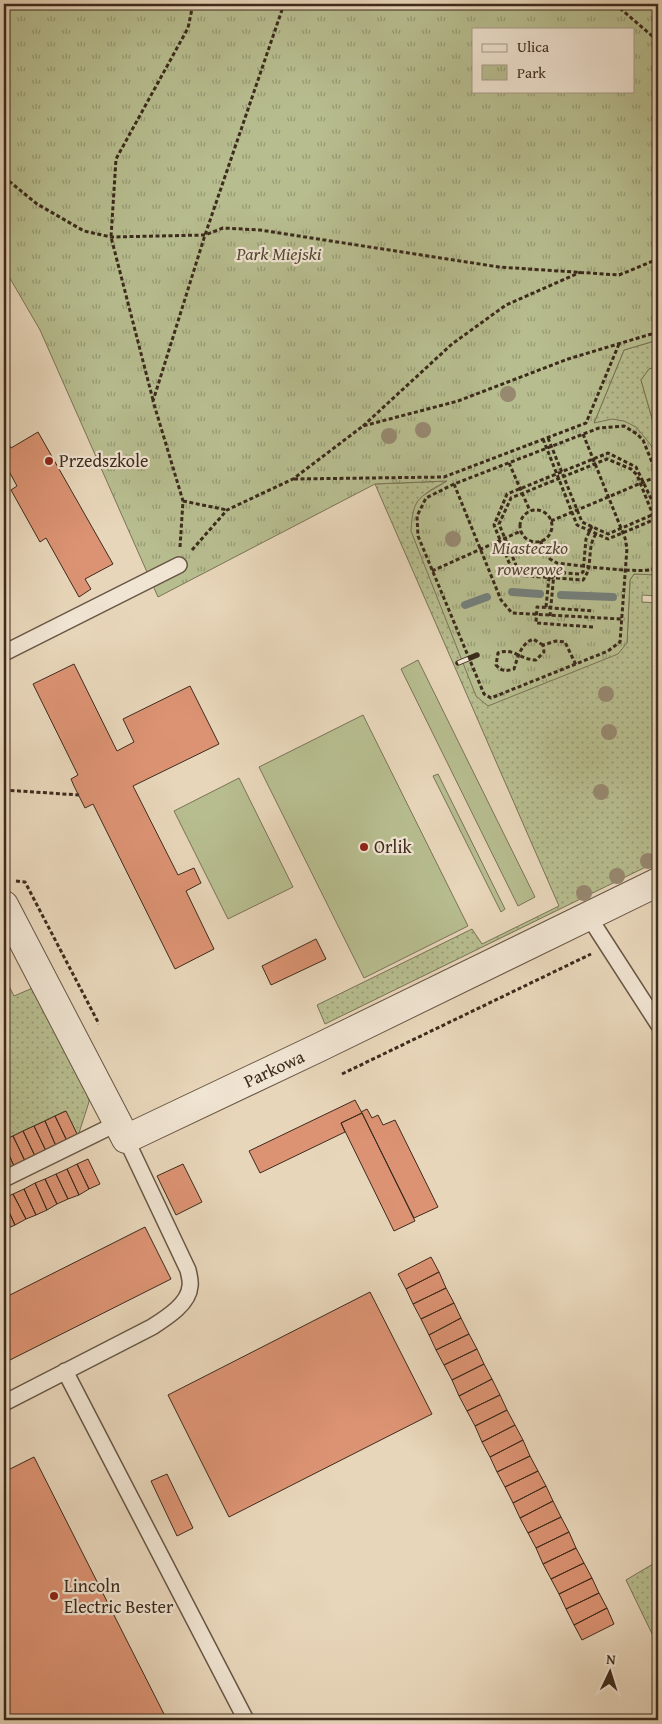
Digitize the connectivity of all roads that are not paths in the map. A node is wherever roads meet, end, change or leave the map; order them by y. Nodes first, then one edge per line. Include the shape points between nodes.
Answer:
1 (179, 565) road end
2 (4, 653) edge
3 (658, 882) edge
4 (4, 905) edge
5 (589, 917) junction
6 (658, 1024) edge
7 (122, 1131) junction
8 (4, 1180) edge
9 (65, 1371) junction
10 (4, 1403) edge
11 (246, 1720) edge

1 - 2 lane
3 - 5 street, Parkowa
4 - 7 street
5 - 6 lane
5 - 7 street, Parkowa
7 - 8 lane
7 - 9 lane via 188,1270 190,1287 185,1300 164,1318
9 - 10 lane
9 - 11 lane

